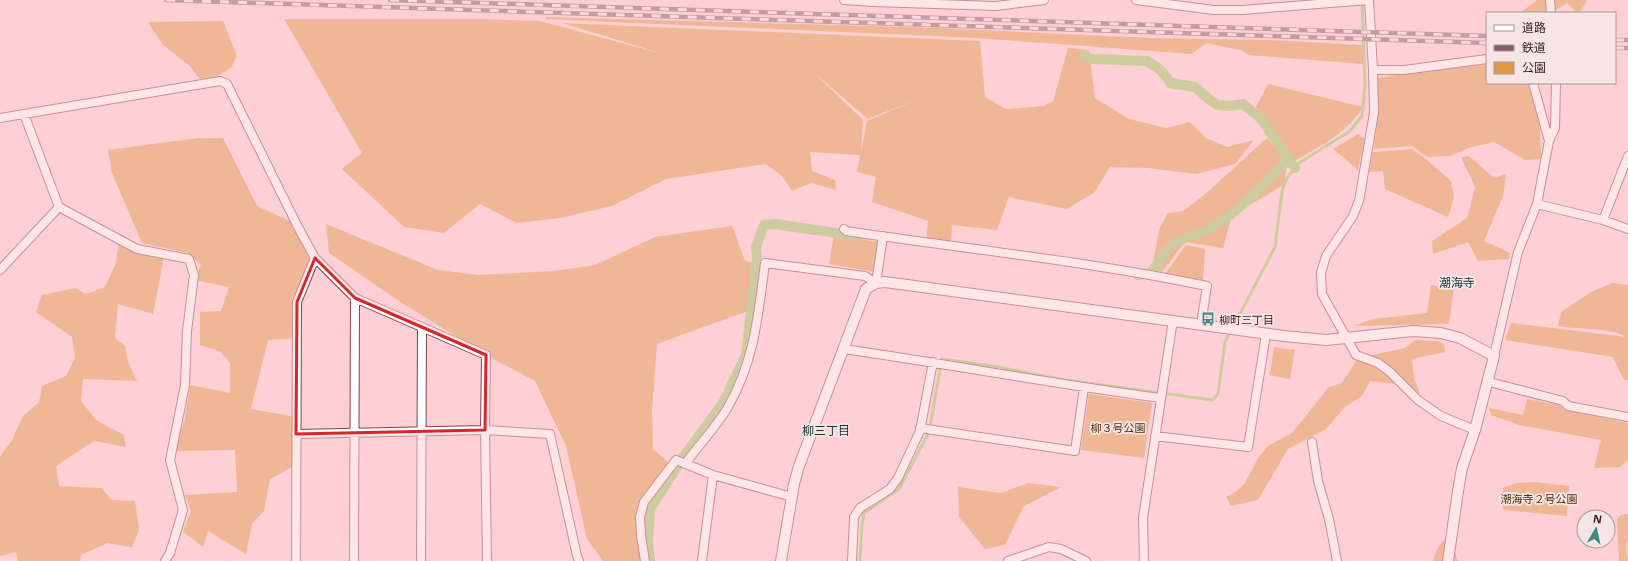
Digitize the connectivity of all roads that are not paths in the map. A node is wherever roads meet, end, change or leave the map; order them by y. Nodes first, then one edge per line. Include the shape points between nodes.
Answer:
1 (844, 0) edge
2 (1044, 0) edge
3 (1136, 0) edge
4 (1369, 0) edge
5 (1550, 0) edge
6 (1551, 12) edge
7 (1486, 59) edge
8 (1373, 70) junction
9 (1533, 84) edge
10 (1556, 84) edge
11 (24, 114) junction
12 (0, 118) edge
13 (1549, 141) junction
14 (1628, 156) edge
15 (1537, 204) junction
16 (58, 207) junction
17 (1603, 220) junction
18 (844, 229) dead end
19 (1628, 229) edge
20 (883, 236) junction
21 (315, 258) junction
22 (0, 270) edge
23 (876, 283) junction
24 (354, 298) junction
25 (1173, 320) junction
26 (1201, 324) junction
27 (422, 328) junction
28 (1266, 334) junction
29 (1346, 338) junction
30 (843, 349) junction
31 (1494, 356) junction
32 (932, 362) junction
33 (1489, 382) junction
34 (1084, 388) junction
35 (1160, 398) junction
36 (1628, 417) edge
37 (920, 428) junction
38 (485, 430) junction
39 (1476, 430) junction
40 (421, 431) junction
41 (354, 432) junction
42 (296, 434) junction
43 (1155, 436) junction
44 (1312, 442) dead end
45 (685, 464) junction
46 (713, 475) junction
47 (792, 497) junction
48 (165, 561) edge
49 (296, 561) edge
50 (354, 561) edge
51 (421, 561) edge
52 (487, 561) edge
53 (579, 561) edge
54 (646, 561) edge
55 (702, 561) edge
56 (781, 561) edge
57 (852, 561) edge
58 (1008, 561) edge
59 (1086, 561) edge
60 (1144, 561) edge
61 (1337, 561) edge
62 (1448, 561) edge

1 - 2 street via 996,6
3 - 4 street via 1214,10
4 - 8 street
5 - 6 street
7 - 8 street via 1404,70
8 - 29 street via 1374,113 1359,201 1353,216 1326,256 1321,273 1322,294
9 - 13 street
10 - 13 street via 1555,128
11 - 12 street
11 - 16 street
11 - 21 street via 220,81 227,84
13 - 15 street
14 - 17 street
15 - 17 street
15 - 31 street via 1518,252
16 - 22 street
16 - 48 street via 137,249 189,259 194,275 187,331 185,385 170,460 183,510 170,553
17 - 19 street
18 - 20 street
20 - 23 street
20 - 26 street via 1116,269 1207,286
21 - 24 street
21 - 42 street via 297,302
23 - 25 street via 885,282
23 - 30 street via 866,289
23 - 45 street via 866,276 765,262 754,342 745,371 727,408
24 - 27 street
24 - 41 street
25 - 26 street
25 - 35 street
26 - 28 street
27 - 38 street via 486,355
27 - 40 street
28 - 29 street via 1326,340
28 - 43 street via 1248,447
29 - 31 street via 1413,331 1441,333 1460,338
29 - 39 street via 1356,355 1378,363 1418,400 1440,416
30 - 32 street
30 - 47 street via 799,466
31 - 33 street
32 - 34 street
32 - 37 street
33 - 36 street via 1562,400 1568,406
33 - 39 street
34 - 35 street
34 - 37 street via 1075,451
35 - 43 street
37 - 57 street via 898,478 890,488 860,508 854,517
38 - 40 street
38 - 52 street
38 - 53 street via 550,434
39 - 62 street via 1462,468
40 - 41 street
40 - 51 street
41 - 42 street
41 - 50 street
42 - 49 street
43 - 60 street via 1143,518
44 - 61 street via 1318,481 1330,519
45 - 46 street
45 - 54 street via 676,460 644,502 640,517
46 - 47 street
46 - 55 street
47 - 56 street
58 - 59 street via 1049,547 1061,549

